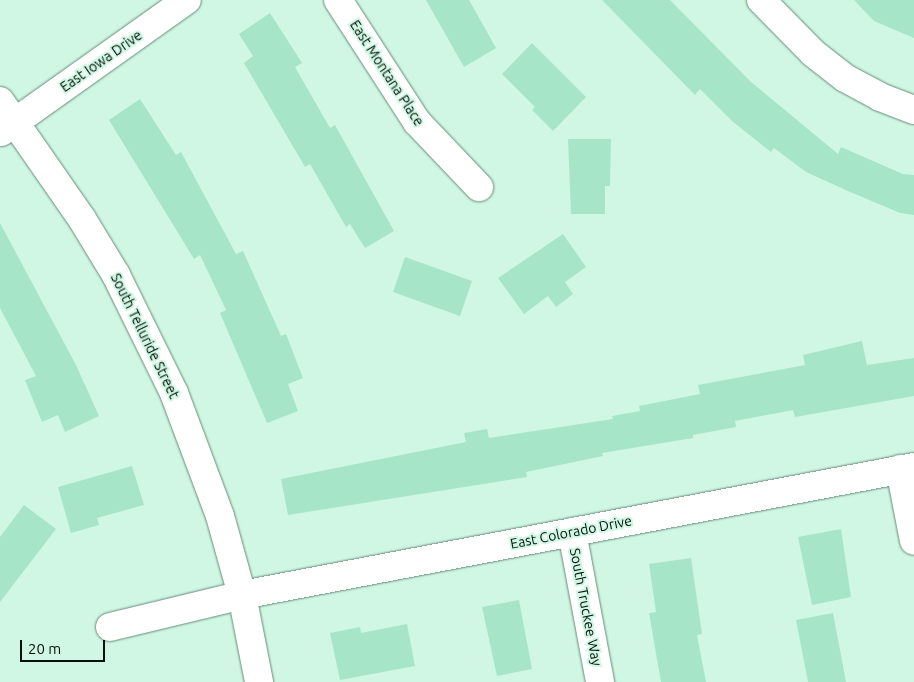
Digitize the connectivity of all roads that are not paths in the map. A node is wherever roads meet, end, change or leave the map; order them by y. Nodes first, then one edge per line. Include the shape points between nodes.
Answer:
1 (187, 0) edge
2 (338, 0) edge
3 (761, 0) edge
4 (914, 110) edge
5 (5, 119) edge
6 (479, 187) dead end
7 (907, 468) edge
8 (572, 532) junction
9 (914, 542) edge
10 (242, 595) junction
11 (110, 627) dead end
12 (259, 682) edge
13 (600, 682) edge

1 - 5 street, East Iowa Drive
2 - 6 street, East Montana Place via 417,122
3 - 4 street via 813,53 845,78 880,98
5 - 10 street, South Telluride Street via 82,219 146,333 198,454
7 - 8 street, East Colorado Drive
7 - 9 street, East Colorado Drive
8 - 10 street, East Colorado Drive
8 - 13 street, South Truckee Way
10 - 11 street
10 - 12 street, South Telluride Street

